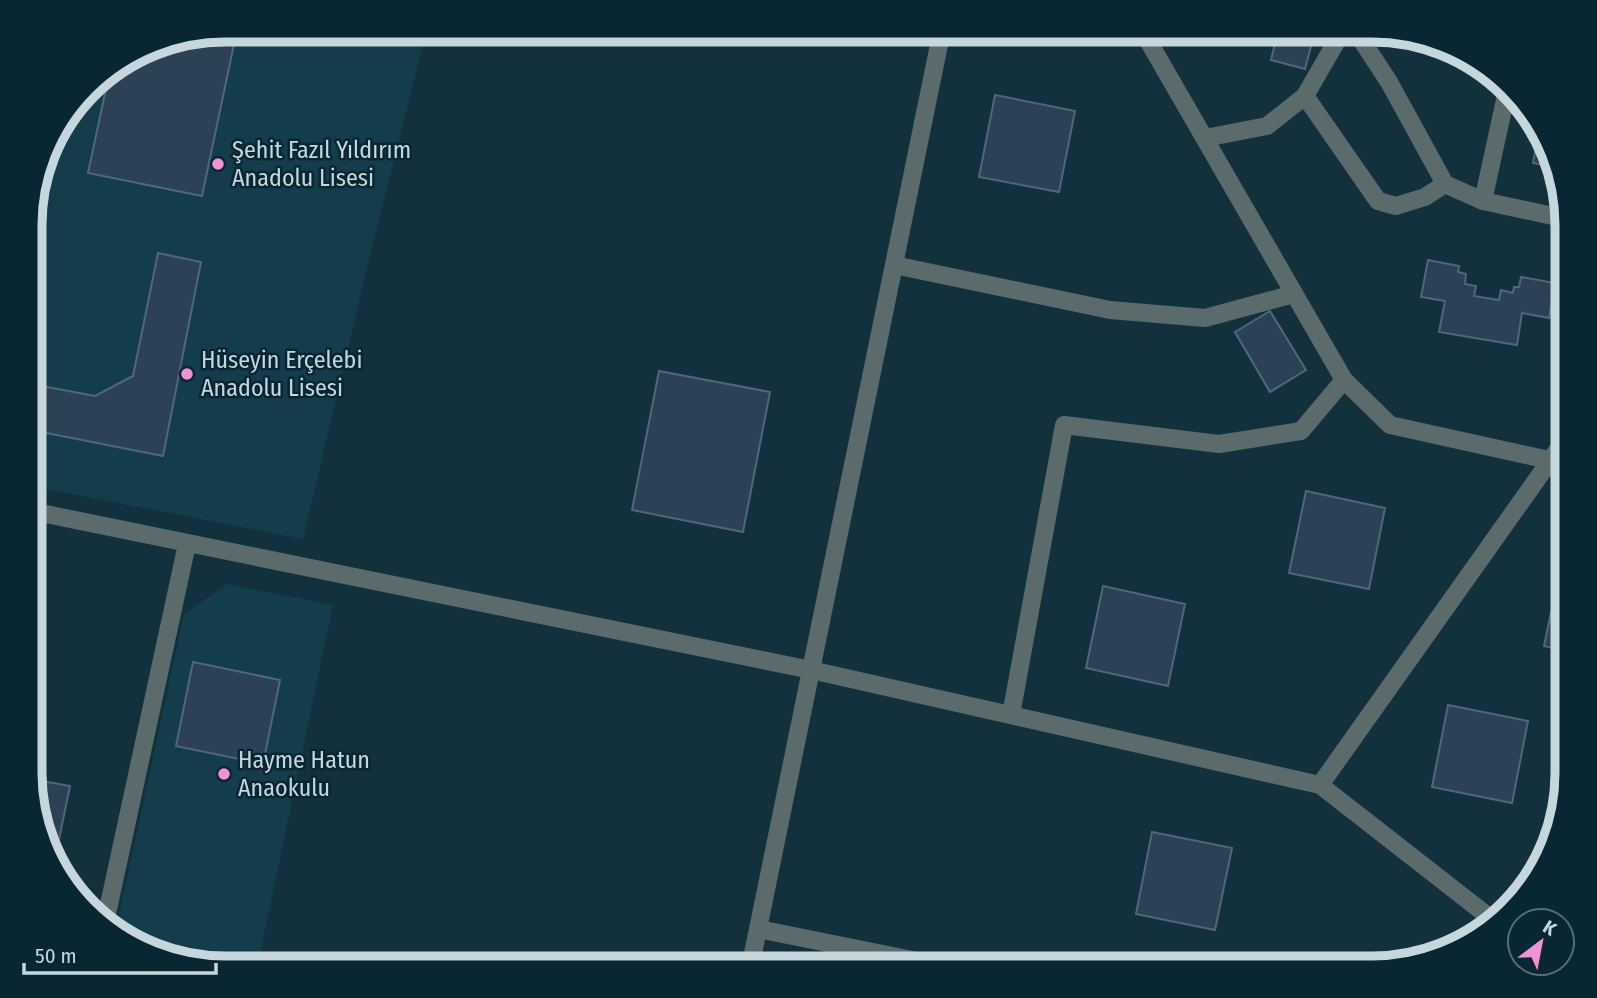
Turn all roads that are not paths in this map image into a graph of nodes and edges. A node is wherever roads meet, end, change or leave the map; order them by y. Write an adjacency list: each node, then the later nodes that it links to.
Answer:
1 (944, 42): 11 (street)
2 (1149, 42): 7 (street)
3 (1336, 42): 5 (street)
4 (1363, 42): 8 (street)
5 (1305, 96): 7 (street); 8 (street)
6 (1505, 99): 9 (street)
7 (1205, 138): 12 (street)
8 (1446, 184): 9 (street)
9 (1483, 201): 10 (street)
10 (1555, 216)
11 (894, 265): 12 (street); 18 (street)
12 (1294, 294): 13 (street)
13 (1344, 380): 14 (street); 19 (street)
14 (1555, 462)
15 (1555, 467): 20 (street)
16 (42, 513): 17 (street)
17 (187, 544): 18 (street); 21 (street)
18 (811, 670): 19 (street); 23 (street)
19 (1011, 715): 20 (street)
20 (1320, 785): 22 (street)
21 (107, 912)
22 (1487, 915)
23 (758, 929): 24 (street); 25 (street)
24 (752, 956)
25 (892, 956)

